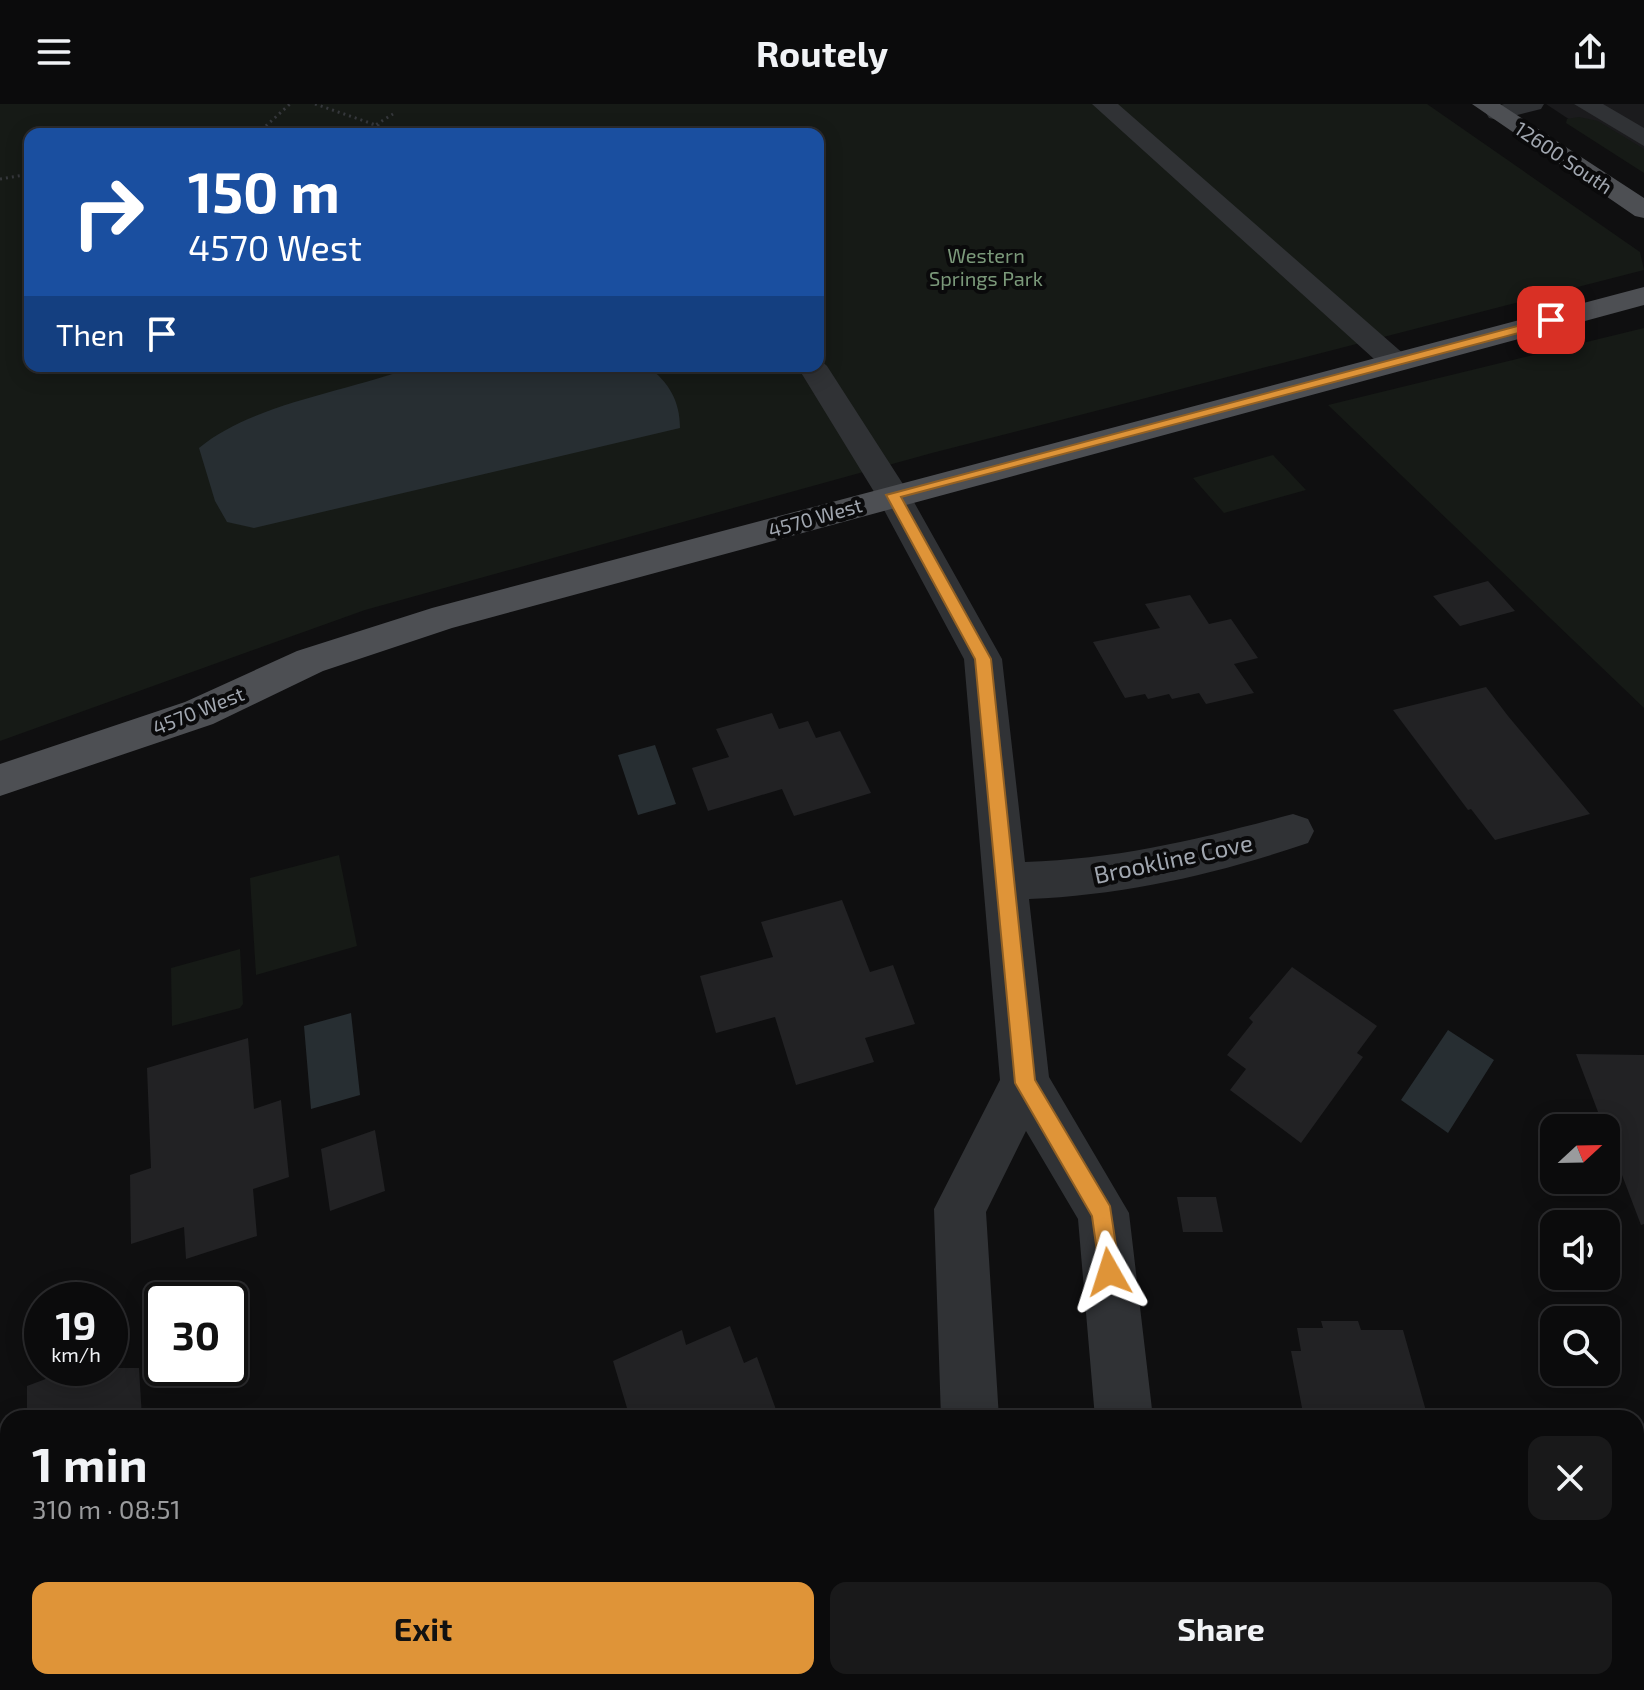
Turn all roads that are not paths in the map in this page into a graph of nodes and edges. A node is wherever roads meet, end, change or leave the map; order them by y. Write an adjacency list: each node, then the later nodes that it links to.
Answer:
1 (1104, 104): 8 (street)
2 (1532, 104): 4 (street)
3 (1586, 104): 5 (street)
4 (1491, 108): 6 (main road, 12600 South)
5 (1644, 139)
6 (1644, 210)
7 (1644, 296): 8 (main road, 4570 West)
8 (1395, 362): 10 (main road, 4570 West)
9 (816, 372): 10 (street)
10 (893, 495): 11 (main road, 4570 West); 13 (street)
11 (0, 780)
12 (1293, 831): 13 (street, Brookline Cove)
13 (1005, 881): 14 (street)
14 (1025, 1083): 15 (street); 16 (street)
15 (970, 1410)
16 (1123, 1410)

